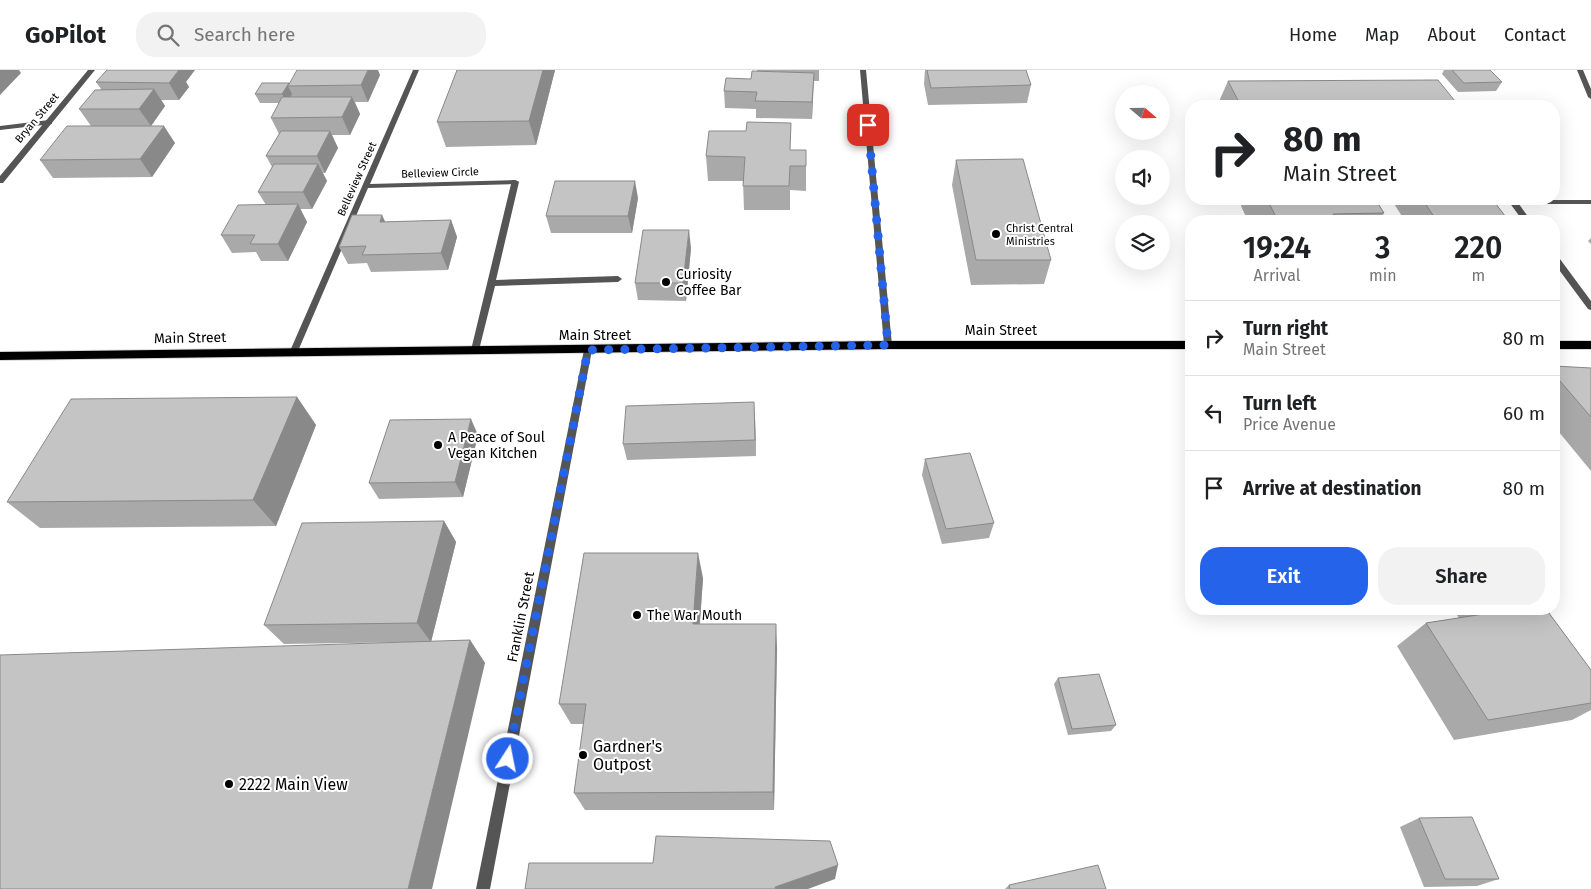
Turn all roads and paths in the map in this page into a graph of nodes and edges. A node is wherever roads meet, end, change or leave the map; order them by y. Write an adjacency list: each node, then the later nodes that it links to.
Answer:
1 (92, 70): 6 (street, Bryan Street)
2 (416, 70): 10 (street, Belleview Street)
3 (863, 70): 17 (street)
4 (1580, 70): 5 (street)
5 (1591, 97)
6 (49, 122): 7 (street); 8 (street, Bryan Street)
7 (0, 128)
8 (3, 173): 9 (street, Bryan Street)
9 (0, 181)
10 (366, 186): 15 (street, Belleview Circle); 23 (street, Belleview Street)
11 (1560, 202): 12 (street)
12 (1591, 202)
13 (1560, 265): 16 (street)
14 (618, 279): 15 (street)
15 (491, 283): 21 (street)
16 (1591, 307)
17 (888, 345): 18 (main road, Main Street); 22 (main road, Main Street)
18 (1185, 345)
19 (1560, 345): 20 (main road)
20 (1591, 345)
21 (475, 350): 22 (main road, Main Street); 23 (main road, Main Street)
22 (588, 350): 25 (street, Franklin Street)
23 (294, 351): 24 (main road, Main Street)
24 (0, 356)
25 (483, 889)

